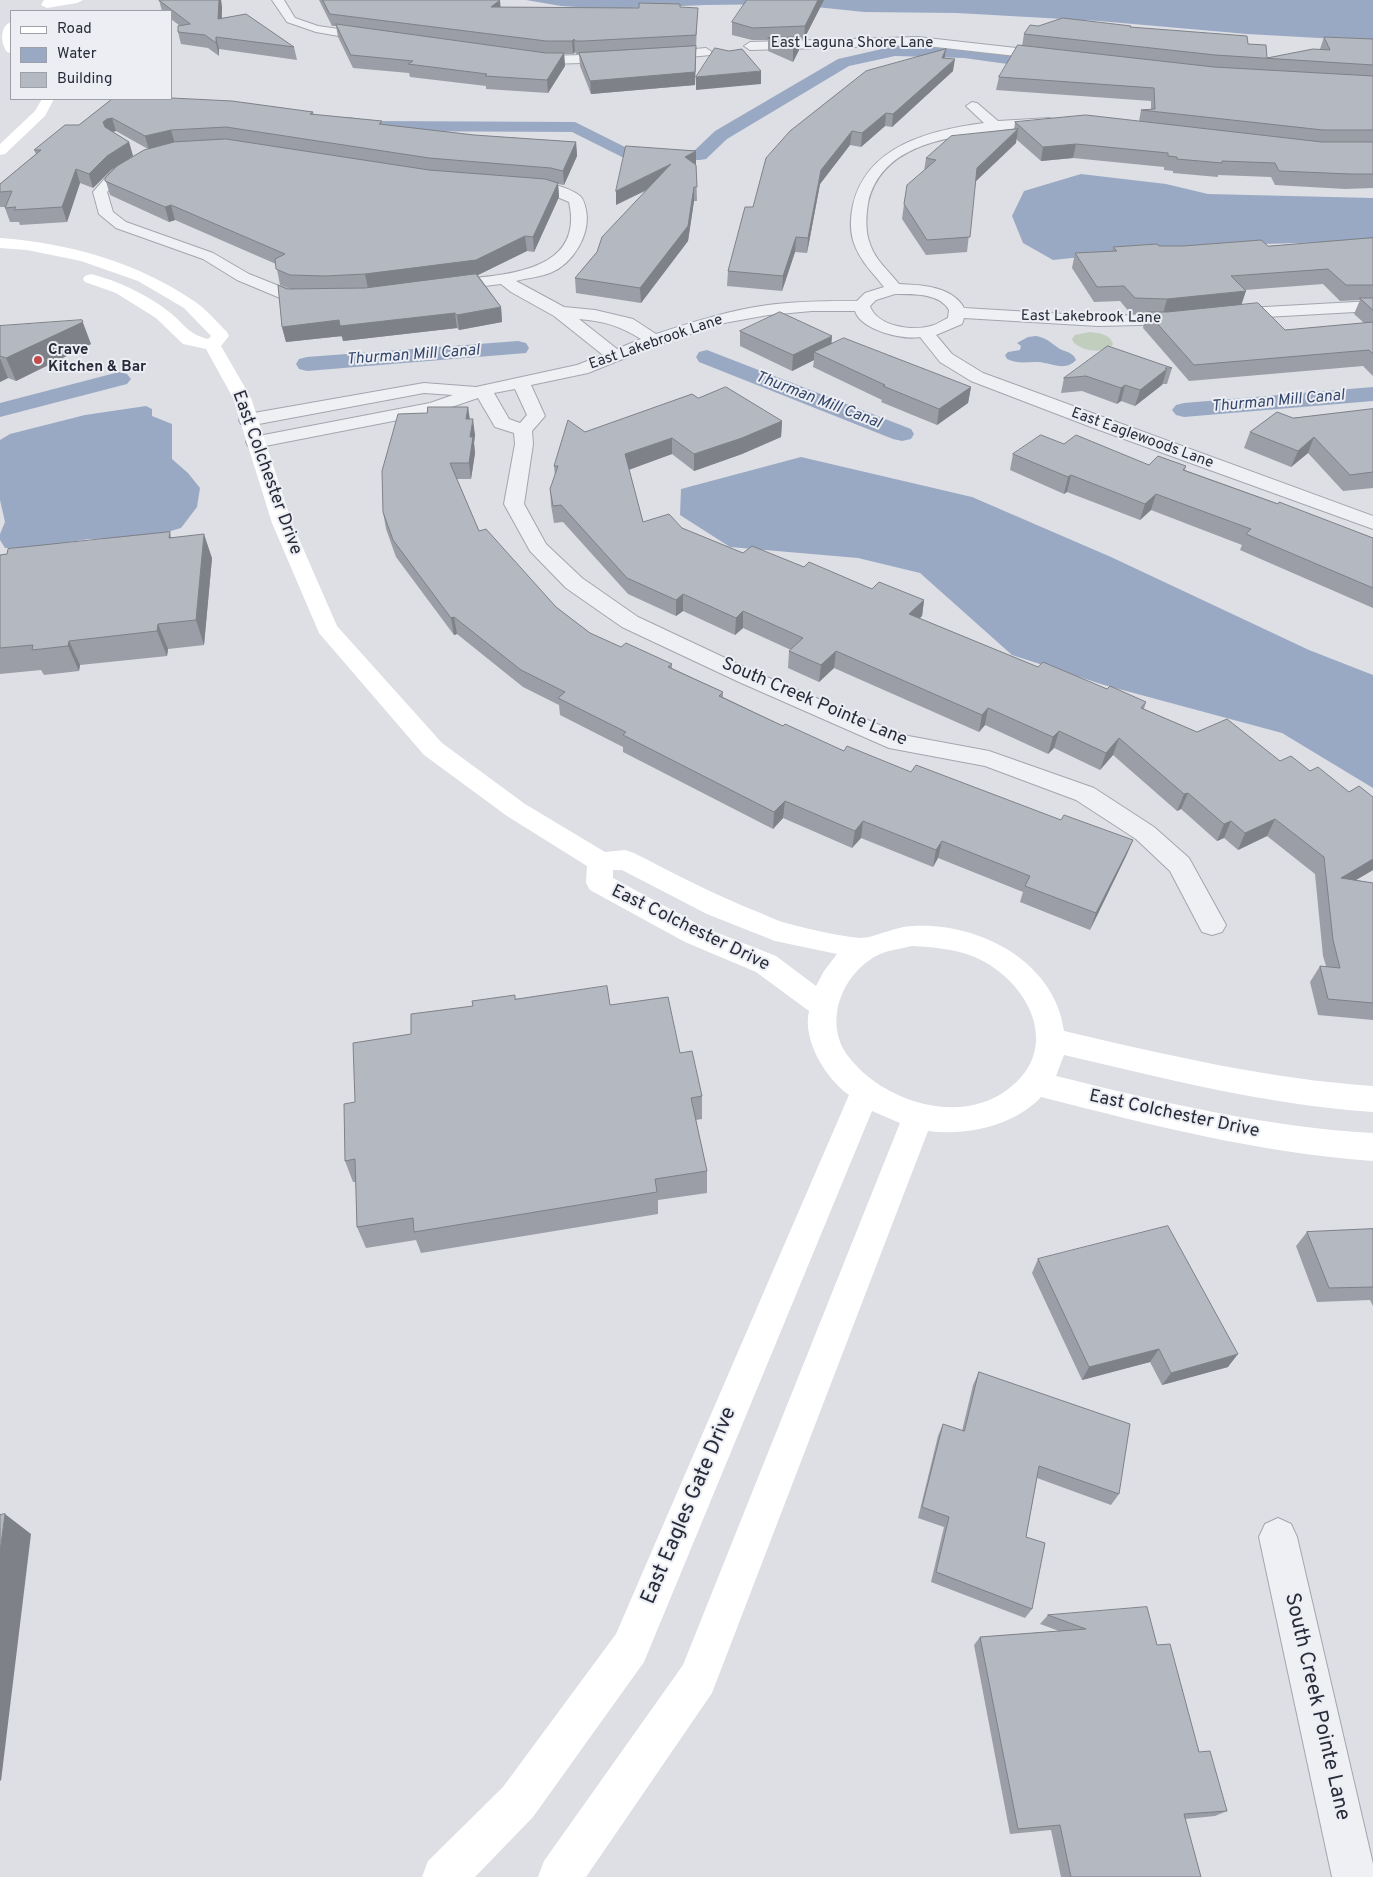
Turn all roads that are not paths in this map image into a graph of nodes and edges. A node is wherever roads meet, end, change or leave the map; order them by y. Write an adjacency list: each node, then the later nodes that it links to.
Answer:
1 (77, 0): 3 (street)
2 (278, 0): 6 (street)
3 (50, 3): 4 (street)
4 (33, 10)
5 (10, 27): 8 (street)
6 (386, 40)
7 (715, 43): 11 (street)
8 (10, 47)
9 (744, 48): 12 (street, East Laguna Shore Lane)
10 (519, 56): 13 (street)
11 (647, 56)
12 (1061, 57)
13 (629, 58)
14 (47, 100): 19 (street)
15 (972, 106): 17 (street)
16 (1066, 122): 17 (street)
17 (996, 127): 27 (street)
18 (132, 146): 28 (street)
19 (0, 151)
20 (508, 184): 25 (street)
21 (0, 243): 37 (street)
22 (0, 258): 23 (street)
23 (18, 260)
24 (79, 274): 37 (street)
25 (504, 279): 26 (street); 31 (street)
26 (426, 289)
27 (894, 289): 29 (street); 32 (street)
28 (329, 298)
29 (861, 306): 35 (street); 36 (street, East Lakebrook Lane)
30 (1373, 306): 33 (street)
31 (560, 312): 36 (street); 38 (street)
32 (958, 313): 34 (street, East Lakebrook Lane); 35 (street)
33 (1212, 316)
34 (1192, 318)
35 (924, 332): 44 (street, East Eaglewoods Lane)
36 (654, 340): 38 (street, East Lakebrook Lane)
37 (212, 345): 41 (street, East Colchester Drive)
38 (615, 356): 39 (street, East Lakebrook Lane)
39 (521, 382): 40 (street, East Lakebrook Lane); 42 (street, South Creek Pointe Lane)
40 (482, 390): 41 (street, East Lakebrook Lane); 42 (street); 43 (street, East Lakebrook Lane)
41 (248, 420): 43 (street, East Colchester Drive)
42 (523, 430): 46 (street, South Creek Pointe Lane)
43 (255, 442): 45 (street, East Colchester Drive)
44 (1373, 523)
45 (601, 862): 47 (street, East Colchester Drive); 48 (street, East Colchester Drive)
46 (1212, 926)
47 (865, 949): 48 (street); 49 (street)
48 (822, 1005): 51 (street)
49 (1052, 1040): 50 (street); 52 (street)
50 (1036, 1083): 53 (street); 54 (street, East Colchester Drive)
51 (865, 1092): 53 (street); 56 (street, East Eagles Gate Drive)
52 (1373, 1099)
53 (918, 1116): 57 (street)
54 (1373, 1147)
55 (1278, 1538): 58 (street, South Creek Pointe Lane)
56 (444, 1877)
57 (560, 1877)
58 (1354, 1877)

